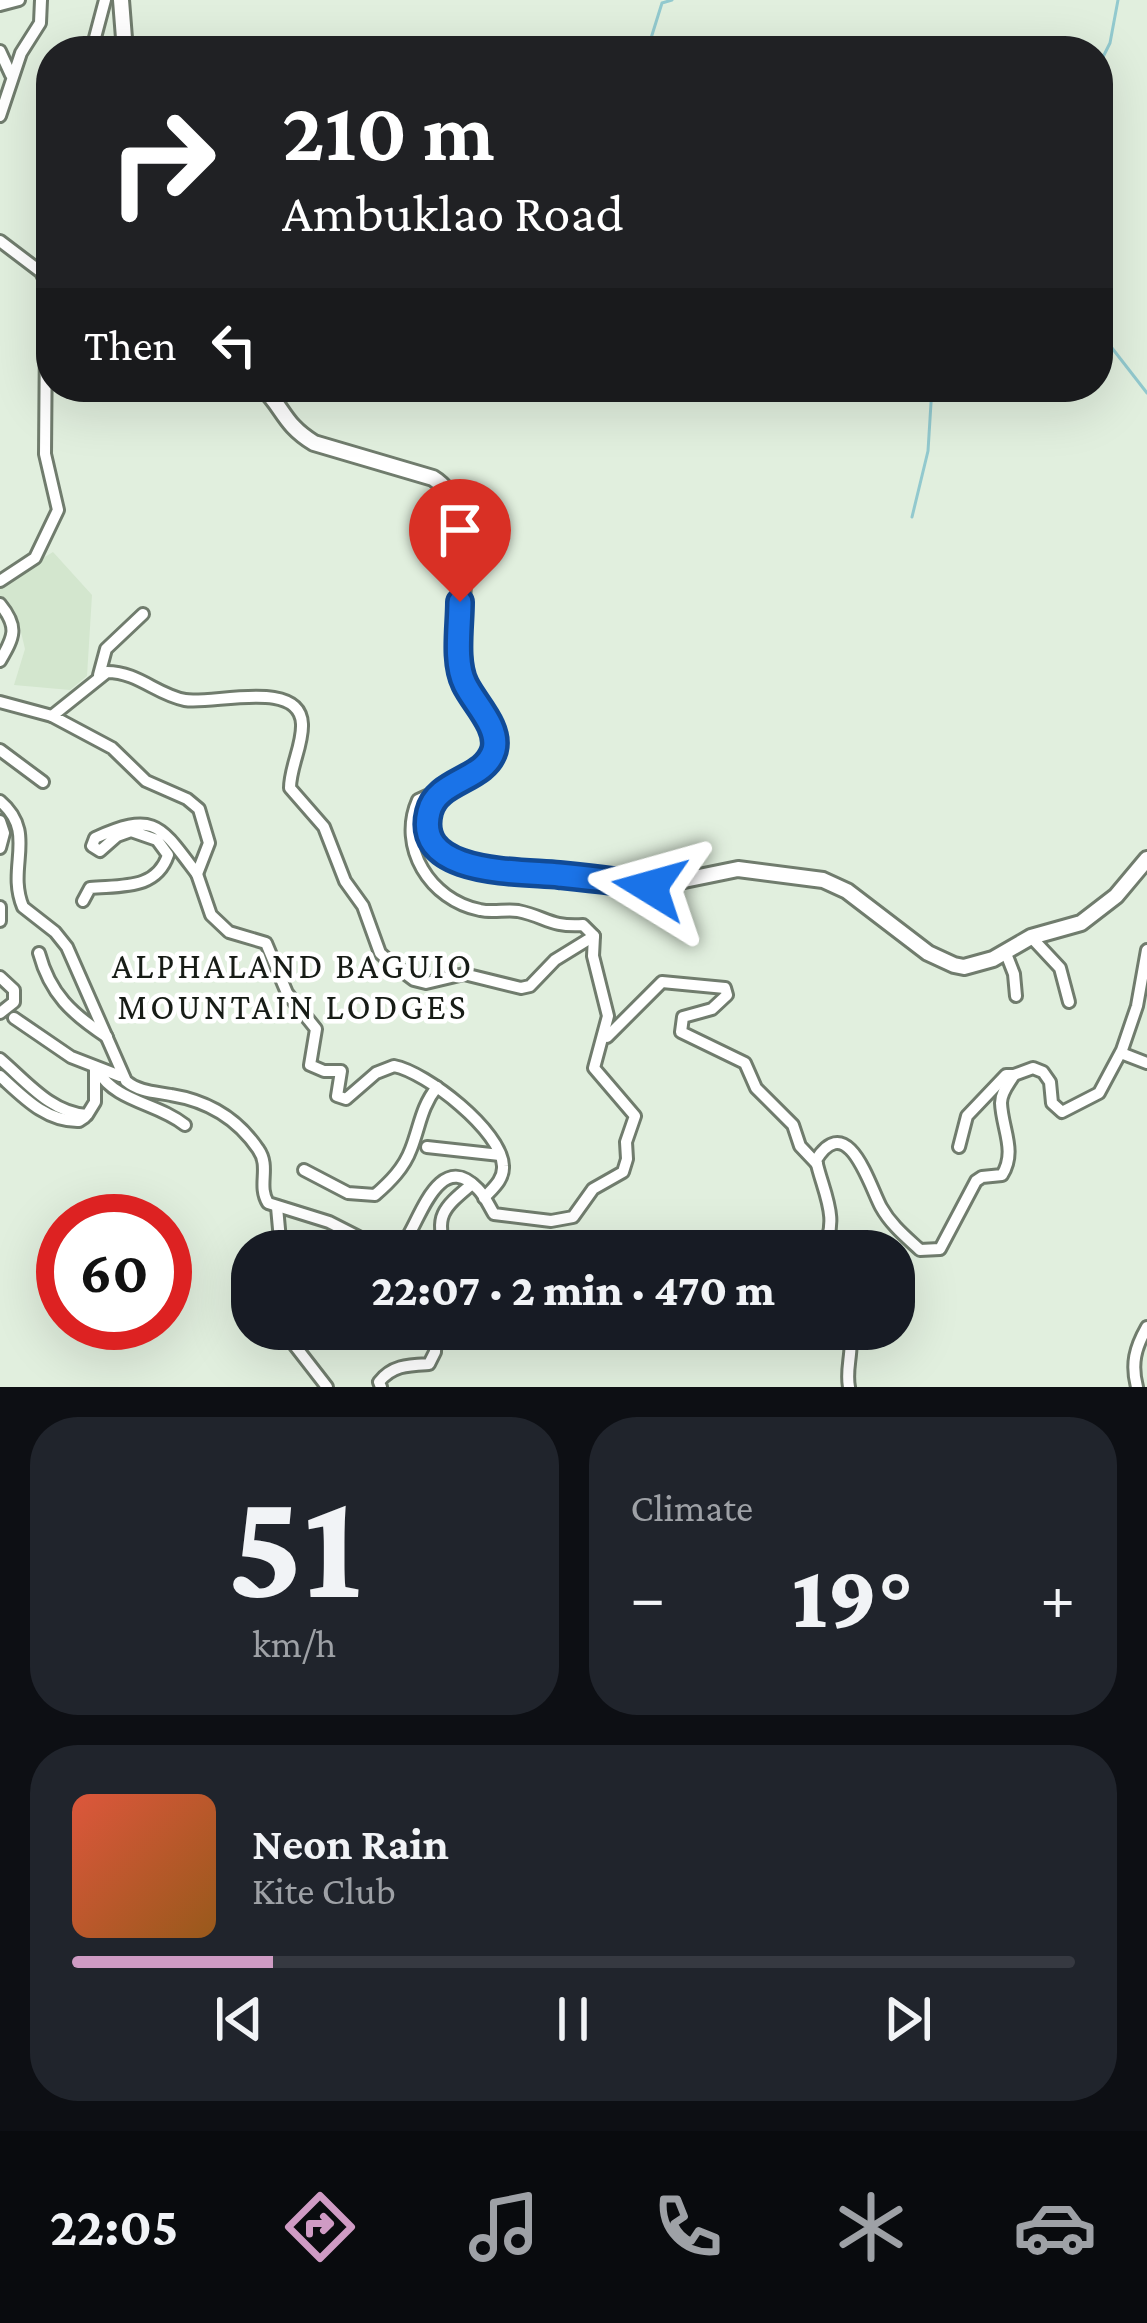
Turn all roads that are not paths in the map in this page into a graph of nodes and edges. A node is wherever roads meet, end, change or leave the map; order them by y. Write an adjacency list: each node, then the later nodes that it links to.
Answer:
1 (19, 0): 5 (street)
2 (41, 0): 9 (street)
3 (105, 0): 6 (street)
4 (122, 0): 7 (main road)
5 (0, 5)
6 (95, 36)
7 (123, 36)
8 (0, 51): 9 (street)
9 (13, 83): 10 (street)
10 (0, 116)
11 (0, 242): 12 (street)
12 (36, 268)
13 (45, 402): 15 (street)
14 (272, 402): 24 (main road)
15 (0, 581)
16 (0, 604): 18 (street)
17 (143, 614): 19 (street)
18 (0, 662)
19 (99, 675): 21 (street); 35 (street)
20 (0, 702): 21 (street)
21 (52, 716): 29 (street)
22 (0, 751): 23 (street)
23 (43, 782)
24 (446, 788): 33 (street); 37 (main road)
25 (0, 801): 45 (street)
26 (0, 820): 27 (street)
27 (0, 848)
28 (1147, 859): 34 (main road)
29 (197, 874): 30 (street); 54 (street)
30 (83, 901)
31 (0, 907): 32 (street)
32 (0, 921)
33 (594, 936): 35 (street); 39 (street)
34 (1030, 937): 37 (main road); 42 (street)
35 (581, 944): 39 (street)
36 (1147, 950): 47 (street)
37 (1005, 951): 41 (street)
38 (39, 953): 45 (street)
39 (593, 956): 46 (street)
40 (0, 977): 43 (street)
41 (1016, 996)
42 (1069, 1003)
43 (0, 1013)
44 (14, 1018): 50 (street)
45 (107, 1036): 53 (street)
46 (605, 1039): 60 (street); 63 (street)
47 (1121, 1053): 49 (street); 51 (street)
48 (0, 1059): 55 (street)
49 (1147, 1063)
50 (95, 1067): 53 (street); 55 (street); 56 (street)
51 (1014, 1075): 57 (street); 60 (street)
52 (0, 1076): 55 (street)
53 (123, 1077): 64 (street)
54 (437, 1087): 59 (street); 61 (street)
55 (87, 1114)
56 (184, 1125)
57 (959, 1147)
58 (427, 1148): 59 (street)
59 (500, 1155): 63 (street)
60 (817, 1165): 69 (street)
61 (304, 1170)
62 (472, 1184): 63 (street); 67 (street); 68 (street)
63 (484, 1198)
64 (277, 1208): 65 (street); 66 (street)
65 (279, 1230)
66 (346, 1230)
67 (410, 1230)
68 (440, 1230)
69 (828, 1230)
70 (1147, 1327): 77 (street)
71 (298, 1350): 74 (street)
72 (435, 1350): 75 (street)
73 (853, 1350): 76 (street)
74 (327, 1387)
75 (381, 1387)
76 (849, 1387)
77 (1138, 1387)

